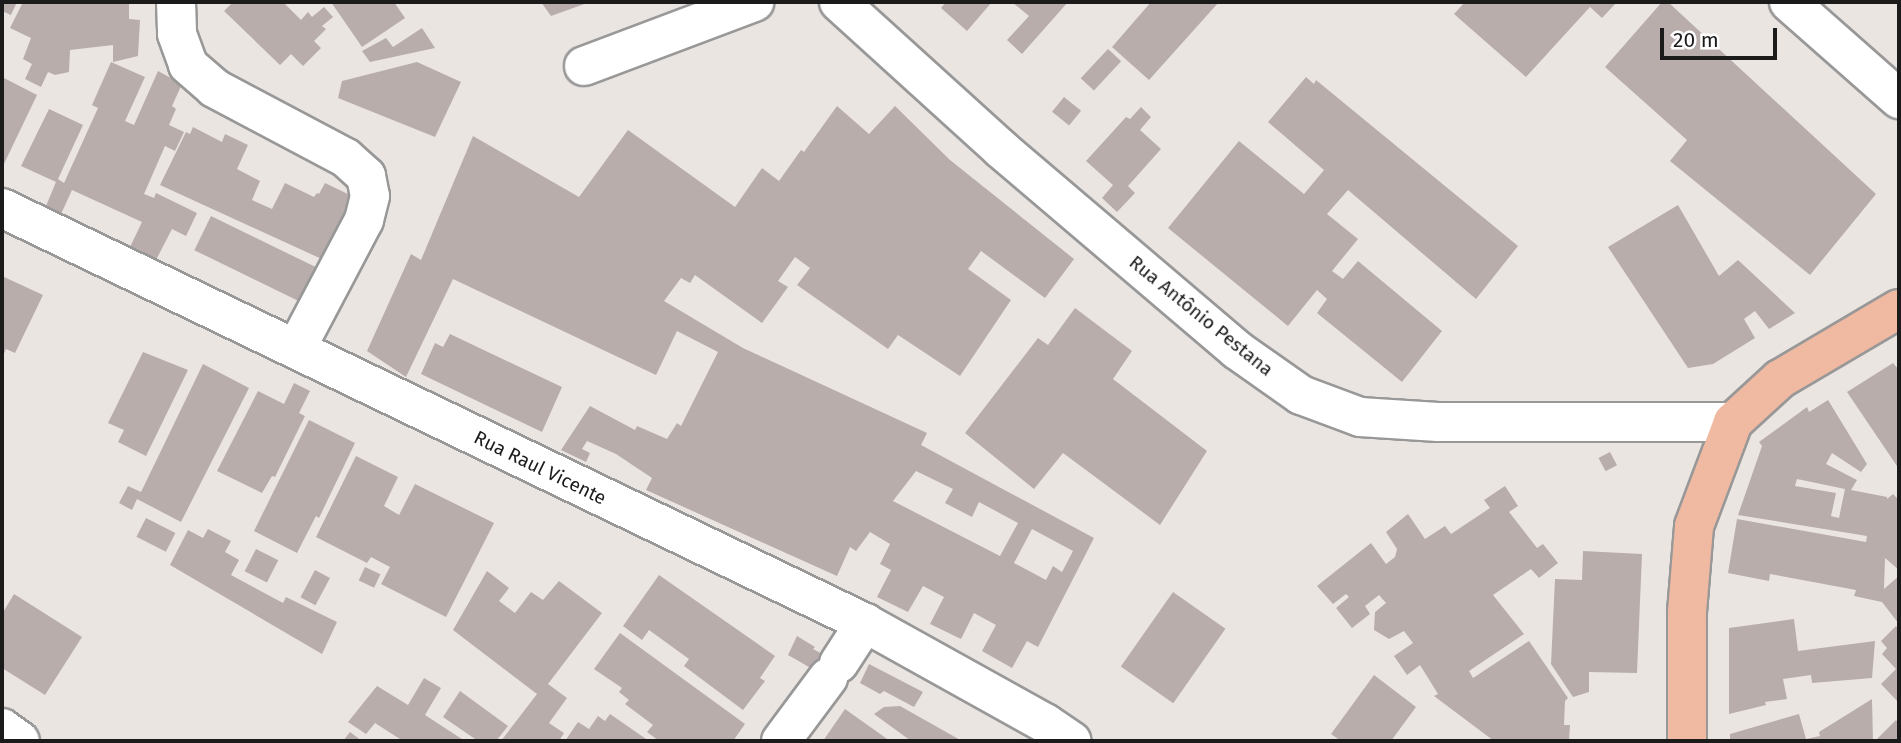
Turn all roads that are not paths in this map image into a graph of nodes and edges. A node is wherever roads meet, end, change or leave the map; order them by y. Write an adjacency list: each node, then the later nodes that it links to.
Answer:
1 (176, 2): 9 (street)
2 (754, 2): 5 (street)
3 (839, 2): 10 (street, Rua Antônio Pestana)
4 (1789, 2): 6 (street)
5 (584, 66)
6 (1899, 99)
7 (2, 208): 9 (street, Rua Raul Vicente)
8 (1899, 309): 10 (main road)
9 (296, 349): 11 (street, Rua Raul Vicente)
10 (1733, 422): 16 (main road)
11 (865, 623): 14 (street); 15 (street, Rua Raul Vicente)
12 (2, 728): 13 (street)
13 (20, 741)
14 (781, 741)
15 (1072, 741)
16 (1687, 741)

